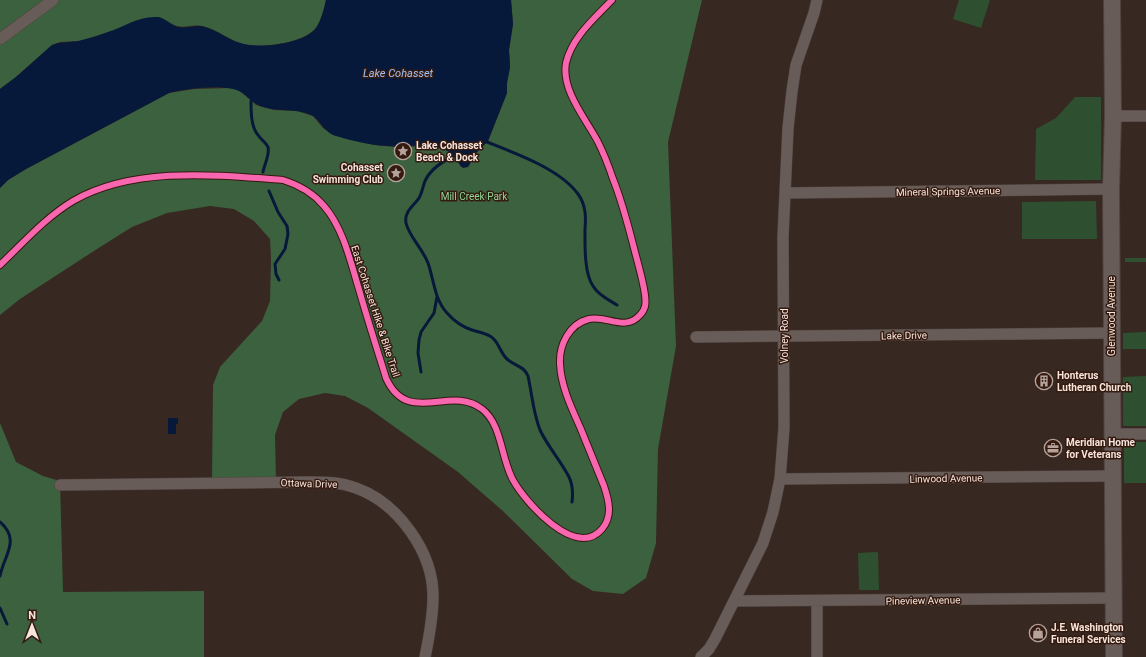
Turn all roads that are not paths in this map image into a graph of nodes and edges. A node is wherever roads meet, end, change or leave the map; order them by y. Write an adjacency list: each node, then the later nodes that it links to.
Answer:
1 (53, 0): 4 (street)
2 (817, 0): 8 (street, Volney Road)
3 (1112, 0): 5 (main road, Glenwood Avenue)
4 (0, 39)
5 (1112, 116): 6 (street); 7 (main road, Glenwood Avenue)
6 (1146, 116)
7 (1111, 189): 8 (street, Mineral Springs Avenue); 9 (main road, Glenwood Avenue)
8 (785, 193): 10 (street, Volney Road)
9 (1111, 333): 10 (street, Lake Drive); 12 (main road, Glenwood Avenue)
10 (784, 336): 11 (street, Lake Drive); 15 (street, Volney Road)
11 (696, 337)
12 (1112, 434): 13 (street); 14 (main road, Glenwood Avenue)
13 (1146, 434)
14 (1112, 476): 15 (street, Linwood Avenue); 17 (main road, Glenwood Avenue)
15 (780, 479): 18 (street, Volney Road)
16 (60, 485): 20 (street, Ottawa Drive)
17 (1113, 598): 19 (street, Pineview Avenue); 23 (main road, Glenwood Avenue)
18 (734, 601): 19 (street, Pineview Avenue); 21 (street, Volney Road)
19 (817, 601): 22 (street)
20 (425, 657)
21 (701, 657)
22 (817, 657)
23 (1114, 657)

